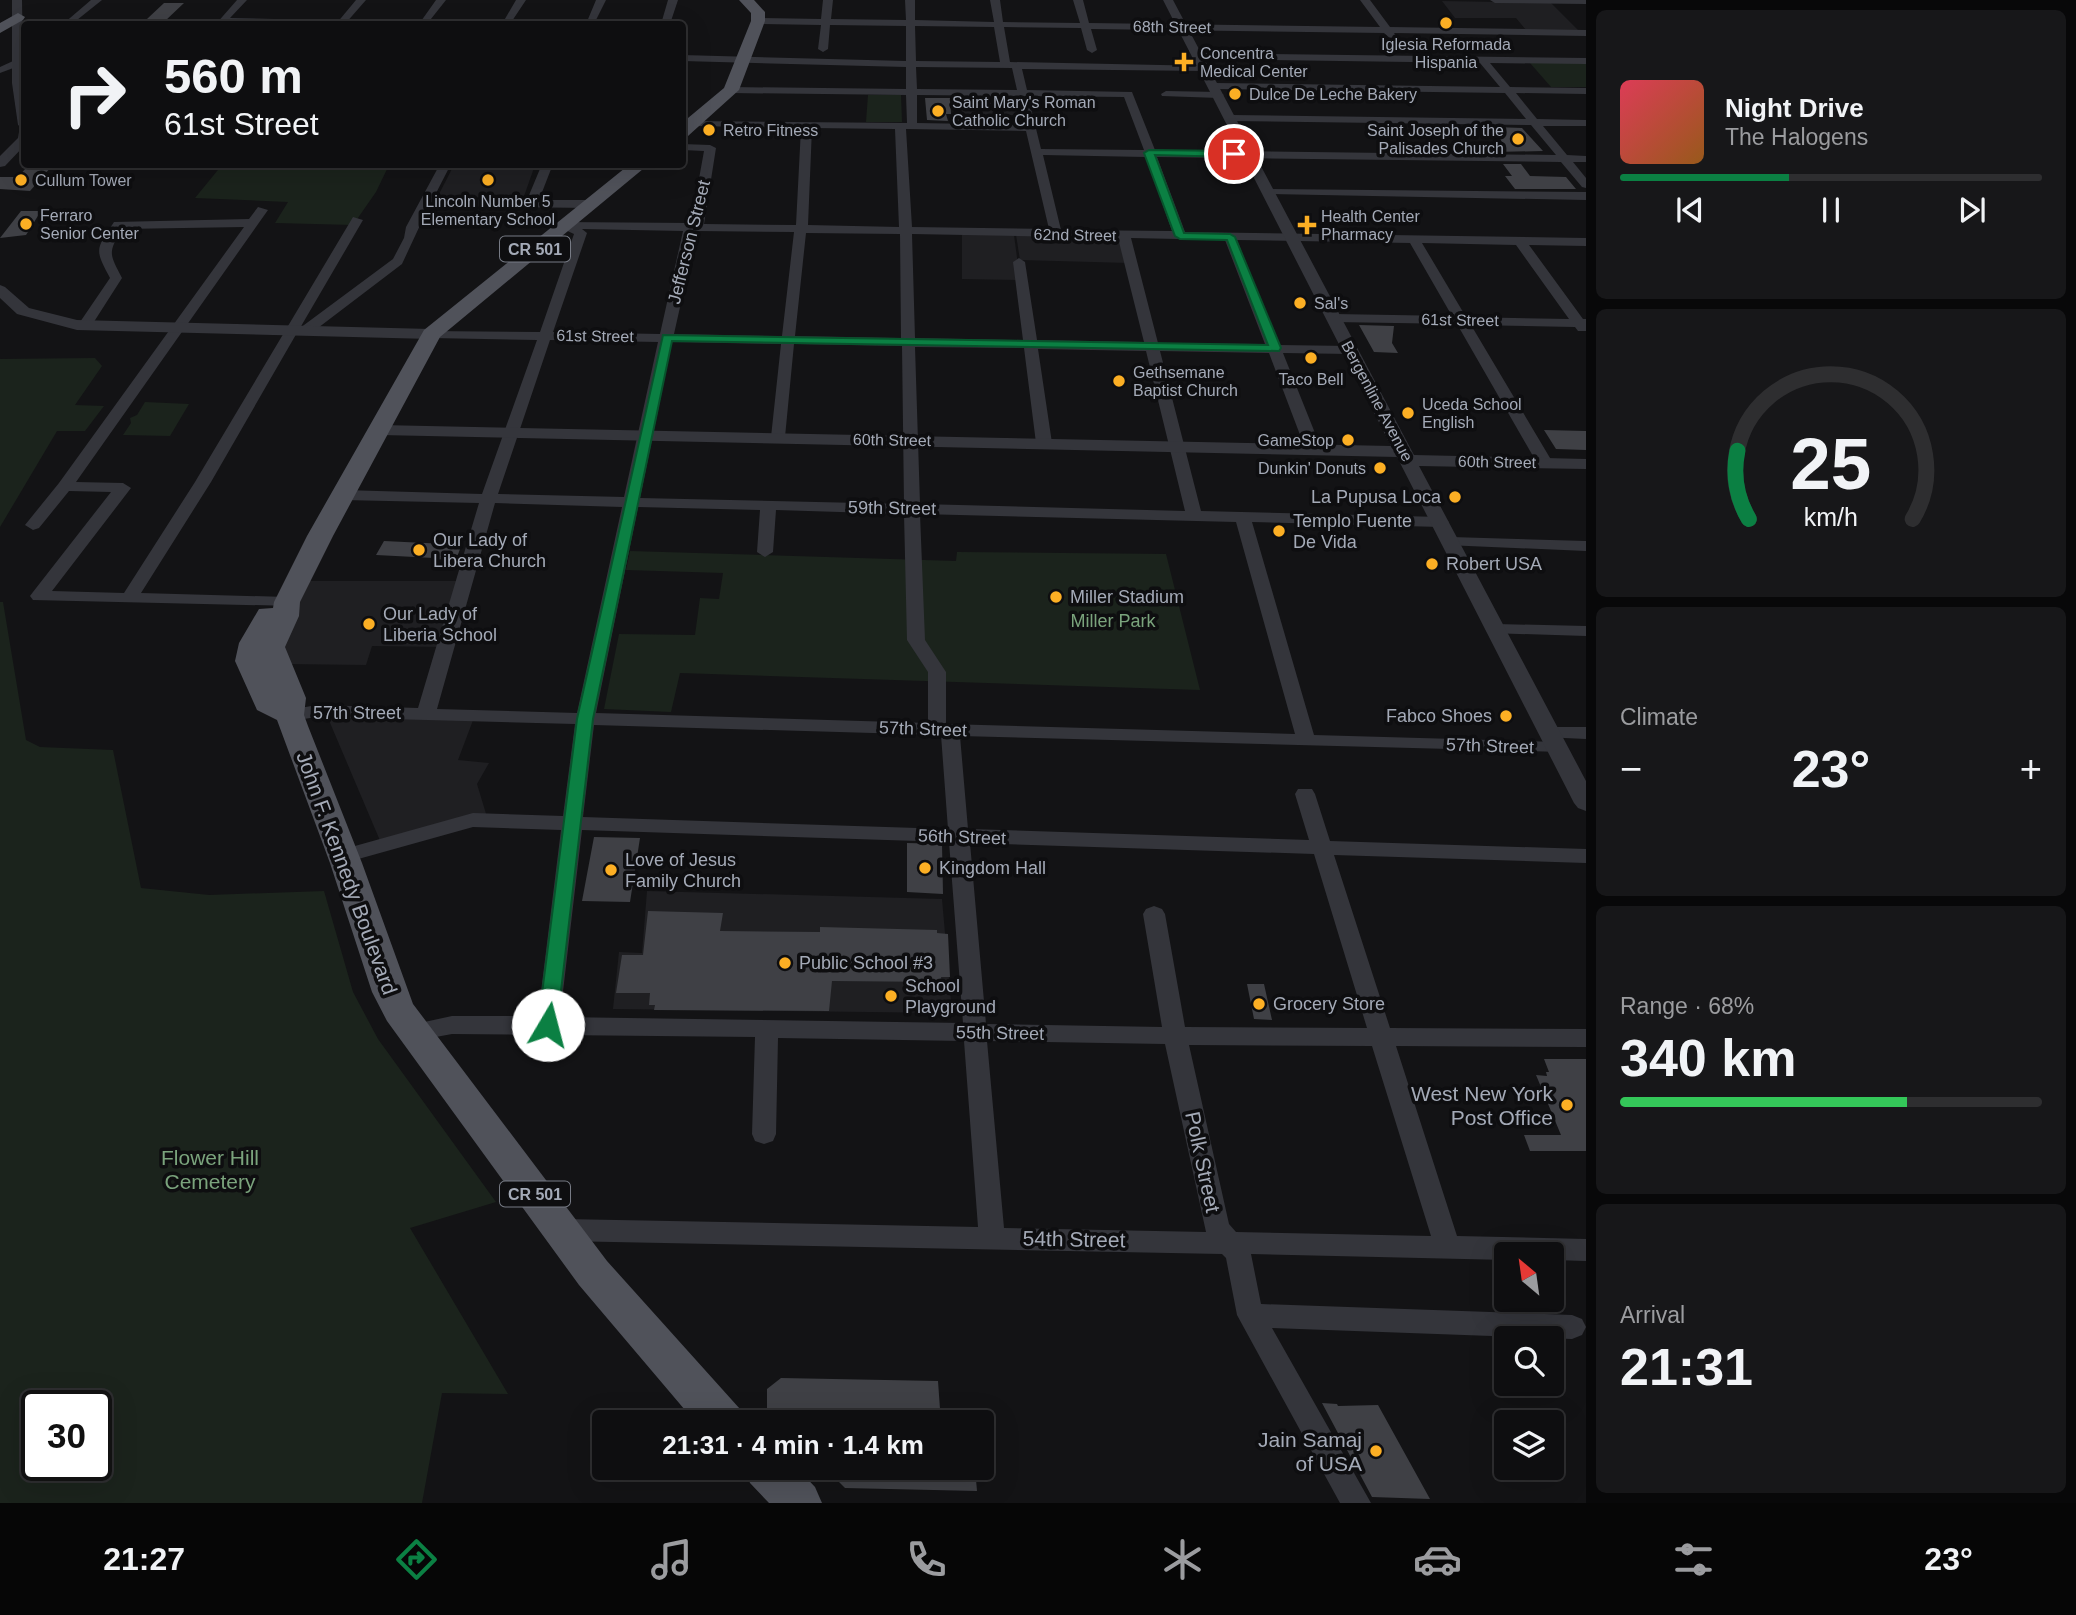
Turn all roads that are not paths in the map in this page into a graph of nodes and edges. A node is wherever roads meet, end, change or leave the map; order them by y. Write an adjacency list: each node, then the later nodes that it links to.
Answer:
1 (15, 0): 19 (main road); 21 (street)
2 (97, 0): 22 (street)
3 (242, 0): 23 (street)
4 (361, 0): 24 (street)
5 (441, 0): 25 (street)
6 (521, 0): 26 (street)
7 (601, 0): 27 (street)
8 (673, 0): 28 (street)
9 (746, 0): 29 (main road)
10 (828, 0): 31 (street)
11 (910, 0): 32 (street)
12 (995, 0): 33 (street)
13 (1078, 0): 34 (street)
14 (1168, 0): 35 (street, Bergenline Avenue)
15 (1365, 0): 37 (street)
16 (1496, 0): 17 (street)
17 (1558, 0): 18 (street); 20 (street)
18 (1586, 1)
19 (0, 9)
20 (1569, 12)
21 (18, 17): 36 (main road); 39 (street)
22 (71, 21)
23 (224, 21)
24 (343, 21)
25 (425, 21)
26 (508, 21)
27 (591, 21)
28 (666, 21)
29 (758, 21): 31 (street, 68th Street); 45 (main road)
30 (1578, 21): 38 (street)
31 (826, 23): 32 (street, 68th Street); 40 (street)
32 (911, 24): 33 (street, 68th Street); 49 (street)
33 (1000, 25): 34 (street, 68th Street); 50 (street)
34 (1085, 26): 35 (street, 68th Street); 41 (street)
35 (1184, 27): 37 (street, 68th Street); 48 (street, Bergenline Avenue)
36 (0, 29): 39 (main road)
37 (1387, 30): 38 (street, 68th Street); 43 (street)
38 (1586, 31)
39 (17, 33): 47 (street)
40 (823, 49)
41 (1092, 50)
42 (686, 58): 45 (street)
43 (1407, 58): 44 (street); 48 (street)
44 (1482, 59): 46 (street); 54 (street)
45 (741, 60): 49 (street); 52 (main road)
46 (1586, 61)
47 (21, 62): 51 (street); 59 (street)
48 (1202, 62): 50 (street); 53 (street, Bergenline Avenue)
49 (912, 64): 50 (street); 56 (street)
50 (1011, 65): 57 (street)
51 (0, 70)
52 (731, 90): 56 (street); 65 (main road)
53 (1217, 90): 54 (street); 58 (street); 60 (street, Bergenline Avenue)
54 (1507, 90): 55 (street); 61 (street)
55 (1586, 91)
56 (913, 92): 57 (street); 64 (street)
57 (1021, 93): 66 (street); 70 (street)
58 (1166, 94)
59 (21, 109)
60 (1232, 118): 61 (street); 71 (street, Bergenline Avenue)
61 (1534, 122): 62 (street); 72 (street)
62 (1586, 123)
63 (807, 125): 64 (street); 65 (street); 89 (street)
64 (906, 126): 66 (street); 90 (street)
65 (688, 128)
66 (1030, 128): 69 (street)
67 (21, 142): 74 (street)
68 (686, 147): 88 (street, Jefferson Street)
69 (1038, 152): 70 (street); 92 (street)
70 (1149, 153): 71 (street); 94 (street)
71 (1250, 154): 72 (street); 79 (street, Bergenline Avenue)
72 (1564, 158): 73 (street); 78 (street)
73 (1586, 159)
74 (0, 163)
75 (444, 168): 81 (street)
76 (546, 168): 82 (street)
77 (636, 168): 83 (main road, CR 501)
78 (1586, 185)
79 (1270, 192): 80 (street); 96 (street, Bergenline Avenue)
80 (1586, 196)
81 (426, 202): 82 (street); 106 (street)
82 (532, 203): 83 (street)
83 (590, 204): 87 (main road, CR 501)
84 (262, 210): 86 (street)
85 (357, 220): 106 (street)
86 (252, 223): 103 (street); 105 (street)
87 (565, 225): 88 (street, 62nd Street); 107 (main road, CR 501); 108 (street)
88 (694, 228): 89 (street, 62nd Street); 109 (street, Jefferson Street)
89 (799, 230): 90 (street, 62nd Street); 110 (street)
90 (906, 232): 91 (street, 62nd Street); 111 (street)
91 (1015, 234): 92 (street, 62nd Street); 112 (street)
92 (1056, 235): 93 (street, 62nd Street)
93 (1124, 236): 94 (street, 62nd Street); 113 (street)
94 (1180, 236): 95 (street, 62nd Street)
95 (1230, 237): 96 (street, 62nd Street); 114 (street)
96 (1292, 237): 97 (street, 62nd Street); 101 (street, Bergenline Avenue)
97 (1413, 238): 98 (street, 62nd Street); 102 (street)
98 (1519, 240): 99 (street, 62nd Street); 104 (street)
99 (1586, 242)
100 (0, 290): 103 (street, 61st Street)
101 (1334, 318): 102 (street, 61st Street); 115 (street, Bergenline Avenue)
102 (1461, 320): 104 (street, 61st Street); 125 (street)
103 (85, 325): 105 (street, 61st Street)
104 (1584, 326)
105 (176, 327): 106 (street, 61st Street); 127 (street)
106 (298, 330): 107 (street, 61st Street); 140 (street)
107 (431, 334): 108 (street, 61st Street); 116 (main road, CR 501)
108 (547, 336): 109 (street, 61st Street); 117 (street)
109 (667, 337): 110 (street, 61st Street); 118 (street, Jefferson Street)
110 (786, 340): 111 (street, 61st Street); 119 (street)
111 (909, 342): 112 (street, 61st Street); 120 (street)
112 (1030, 345): 113 (street, 61st Street); 121 (street)
113 (1152, 347): 114 (street, 61st Street); 122 (street)
114 (1275, 348): 115 (street, 61st Street); 123 (street)
115 (1350, 350): 124 (street, Bergenline Avenue)
116 (380, 430): 117 (street, 60th Street); 128 (main road, CR 501)
117 (514, 432): 118 (street, 60th Street); 129 (street)
118 (645, 434): 119 (street, 60th Street); 130 (street, Jefferson Street)
119 (778, 437): 120 (street, 60th Street)
120 (910, 440): 121 (street, 60th Street); 132 (street)
121 (1044, 443): 122 (street, 60th Street)
122 (1177, 446): 123 (street, 60th Street); 133 (street)
123 (1313, 448): 124 (street, 60th Street)
124 (1407, 456): 125 (street, 60th Street); 135 (street, Bergenline Avenue)
125 (1545, 463): 126 (street, 60th Street)
126 (1586, 464)
127 (65, 486): 136 (street); 140 (street)
128 (343, 495): 129 (street, 59th Street); 141 (main road, CR 501)
129 (488, 499): 130 (street, 59th Street); 144 (street)
130 (630, 502): 131 (street, 59th Street); 146 (street, Jefferson Street)
131 (768, 505): 132 (street, 59th Street); 139 (street)
132 (911, 509): 133 (street, 59th Street); 147 (street)
133 (1194, 515): 134 (street, 59th Street)
134 (1242, 516): 135 (street, 59th Street); 149 (street)
135 (1441, 522): 137 (street, Bergenline Avenue)
136 (33, 525)
137 (1451, 542): 138 (street); 142 (street, Bergenline Avenue)
138 (1586, 546)
139 (765, 552)
140 (129, 598): 141 (street)
141 (287, 602): 145 (main road, CR 501)
142 (1496, 629): 143 (street); 150 (street, Bergenline Avenue)
143 (1586, 631)
144 (426, 714): 145 (street, 57th Street); 146 (street, 57th Street)
145 (290, 715): 156 (main road, John F. Kennedy Boulevard / CR 501)
146 (585, 719): 147 (street, 57th Street); 153 (street, Jefferson Street)
147 (943, 729): 149 (street, 57th Street); 154 (street)
148 (1586, 733): 150 (street, 57th Street)
149 (1306, 739): 150 (street, 57th Street)
150 (1554, 741): 152 (street, Bergenline Avenue)
151 (1305, 794): 155 (street)
152 (1586, 803)
153 (572, 823): 154 (street, 56th Street); 156 (street, 56th Street); 159 (street, Jefferson Street)
154 (958, 837): 155 (street, 56th Street); 162 (street)
155 (1322, 848): 157 (street, 56th Street); 164 (street)
156 (344, 856): 161 (main road, John F. Kennedy Boulevard / CR 501)
157 (1586, 856)
158 (1154, 914): 163 (street, Polk Street)
159 (548, 1025): 160 (street, 55th Street); 161 (street, 55th Street)
160 (767, 1029): 162 (street, 55th Street); 166 (street)
161 (414, 1032): 167 (main road, John F. Kennedy Boulevard / CR 501)
162 (974, 1032): 163 (street, 55th Street); 168 (street)
163 (1175, 1035): 164 (street, 55th Street); 169 (street, Polk Street)
164 (1382, 1038): 165 (street, 55th Street); 170 (street)
165 (1586, 1038)
166 (764, 1134)
167 (563, 1230): 168 (street, 54th Street); 174 (main road, John F. Kennedy Boulevard / CR 501)
168 (992, 1237): 169 (street, 54th Street)
169 (1228, 1242): 170 (street, 54th Street); 172 (street, Polk Street)
170 (1447, 1247): 171 (street, 54th Street)
171 (1586, 1250)
172 (1250, 1315): 173 (street); 177 (street, Polk Street)
173 (1572, 1327)
174 (713, 1410)
175 (777, 1480): 176 (main road)
176 (799, 1503)
177 (1356, 1503)

